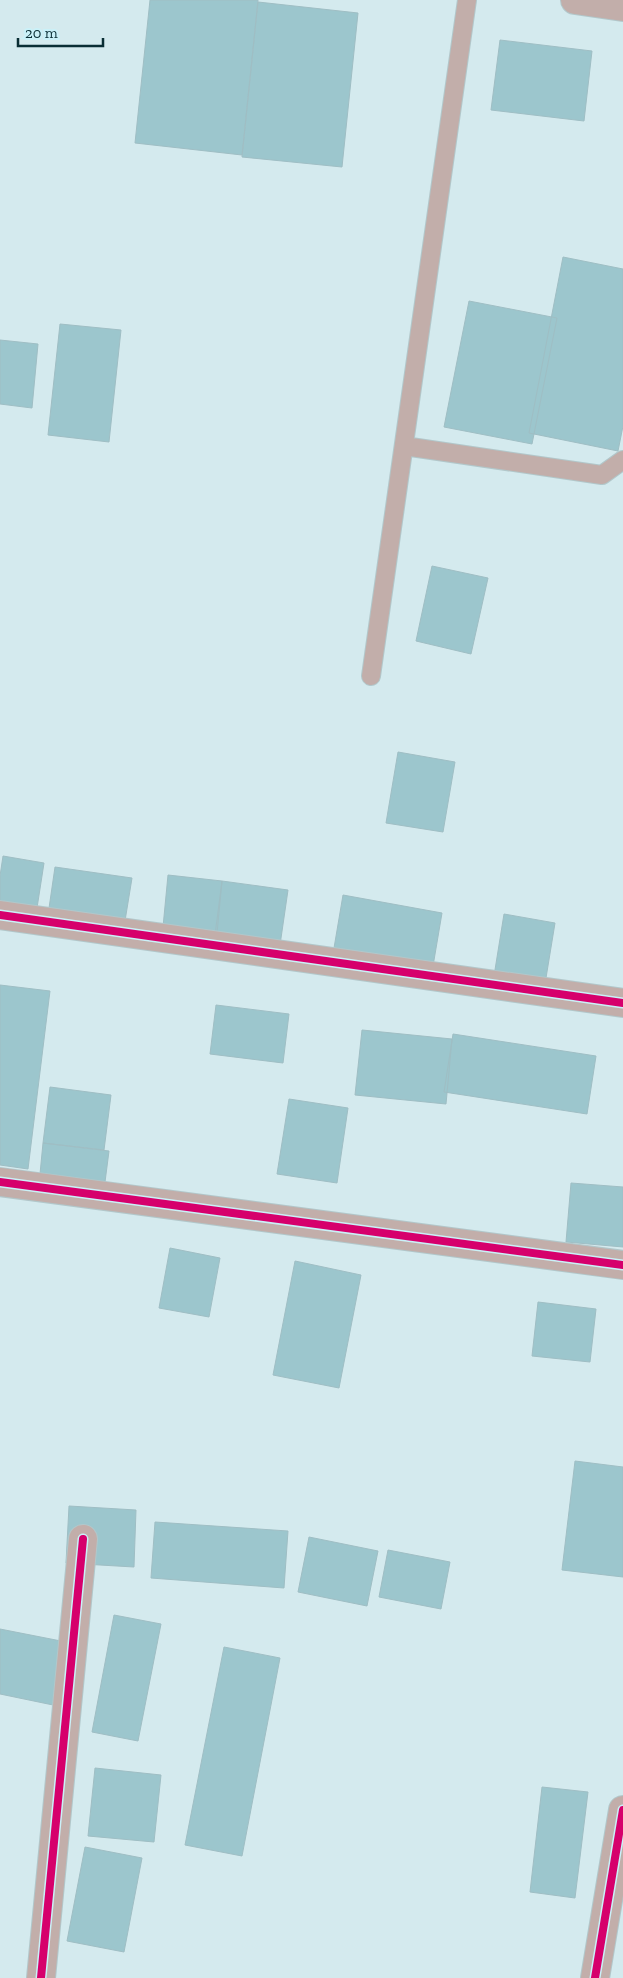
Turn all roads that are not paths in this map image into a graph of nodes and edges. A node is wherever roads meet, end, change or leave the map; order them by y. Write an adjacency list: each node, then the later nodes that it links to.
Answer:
1 (467, 0): 4 (lane)
2 (575, 0): 3 (street)
3 (623, 7)
4 (404, 446): 5 (lane); 6 (lane)
5 (623, 460)
6 (371, 676)
7 (0, 915): 8 (street)
8 (623, 1003)
9 (0, 1182): 10 (street)
10 (623, 1265)
11 (83, 1539): 13 (street)
12 (623, 1810): 14 (street)
13 (41, 1978)
14 (595, 1978)

